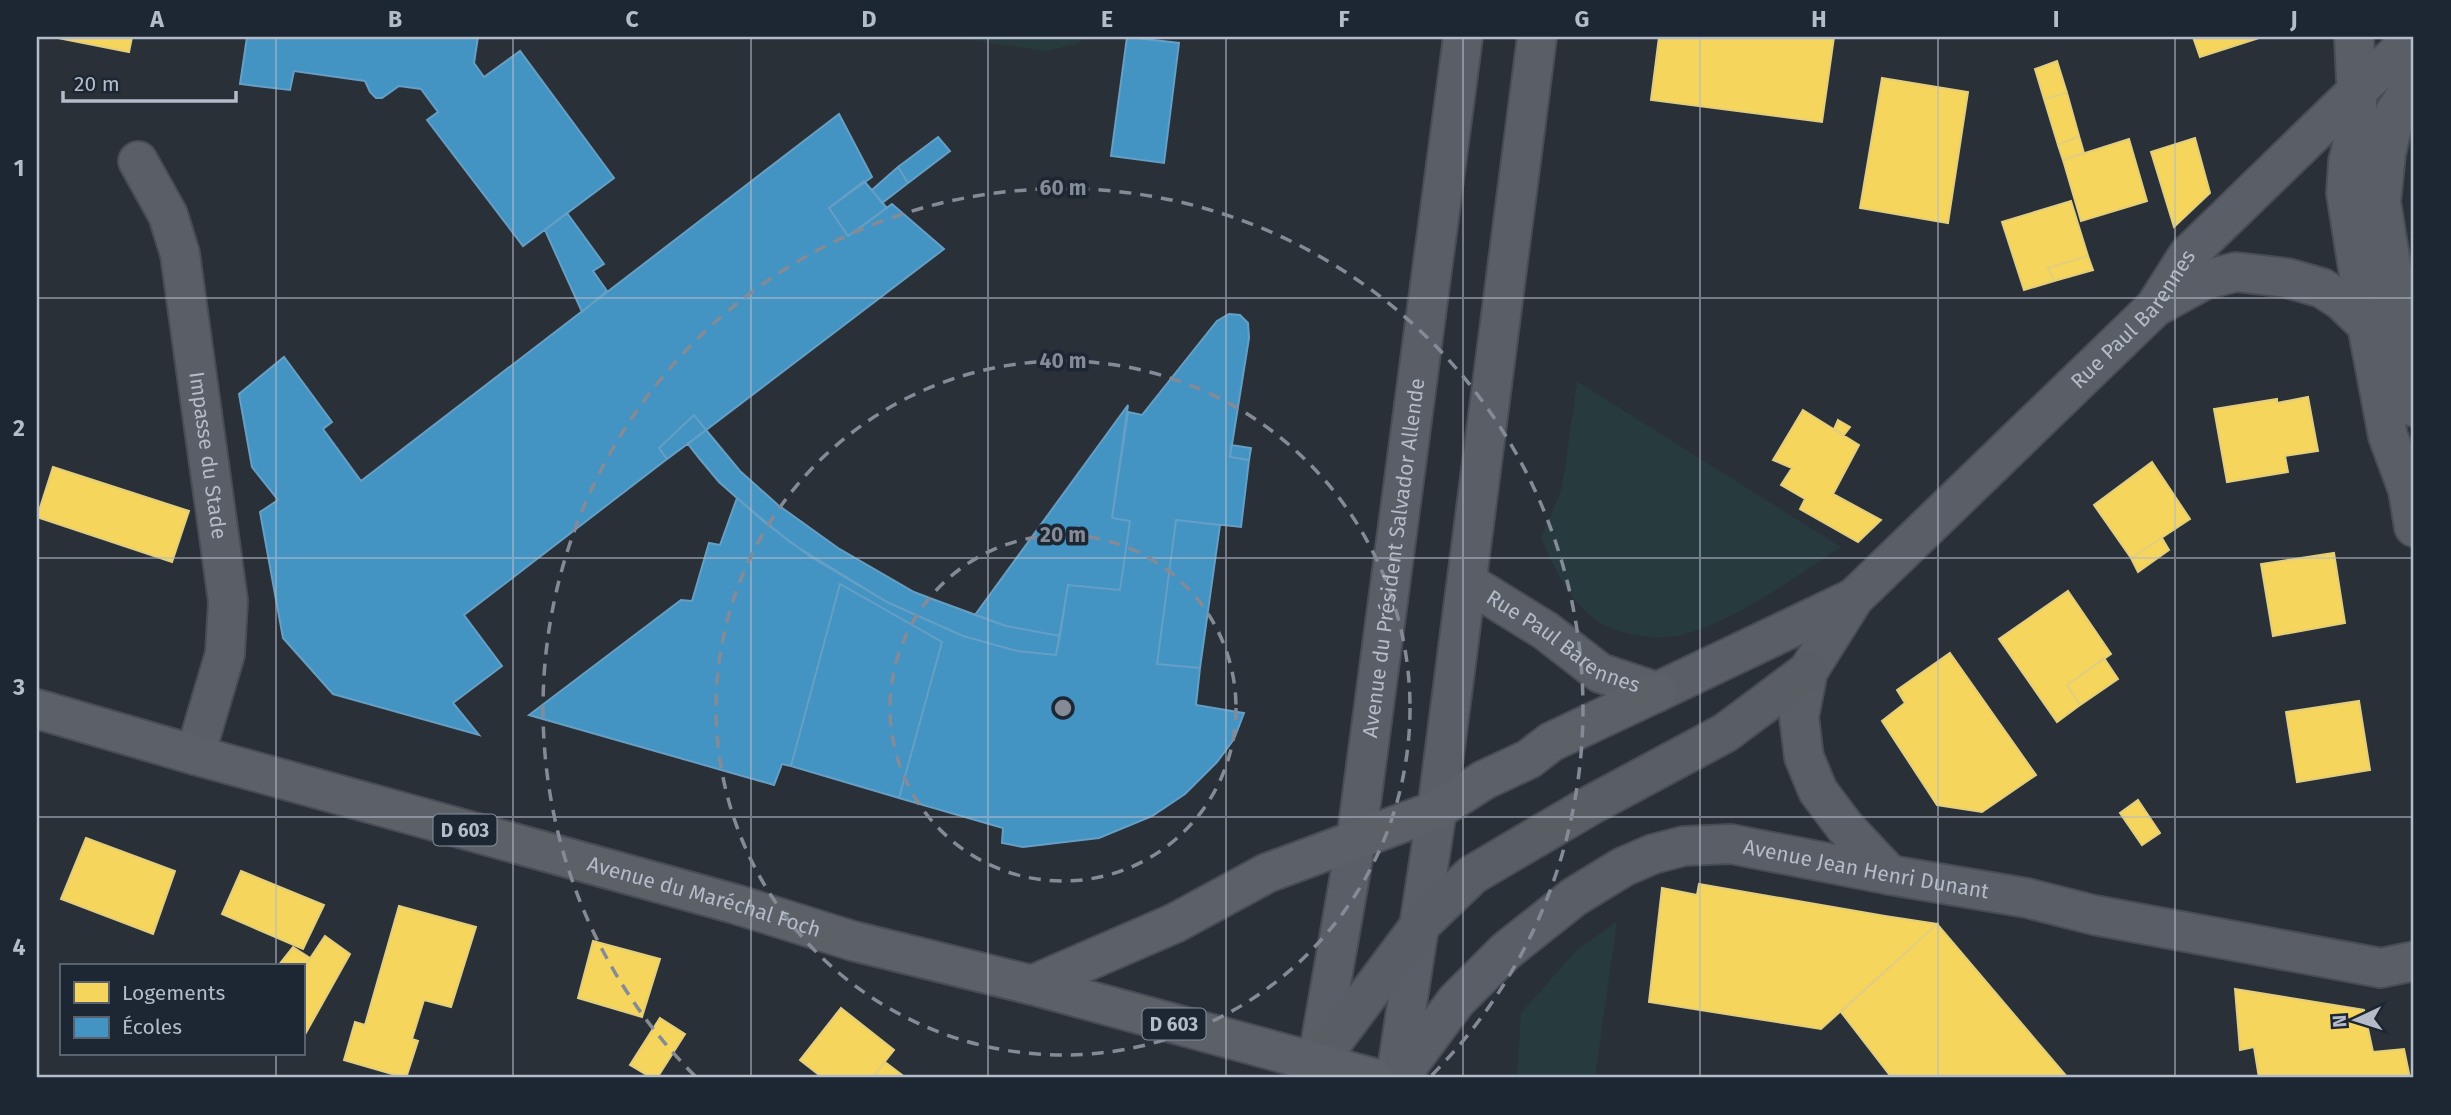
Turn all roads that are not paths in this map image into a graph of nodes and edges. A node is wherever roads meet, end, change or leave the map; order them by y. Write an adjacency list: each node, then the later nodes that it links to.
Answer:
1 (1463, 37): 21 (street, Avenue du Président Salvador Allende)
2 (1537, 37): 14 (street)
3 (2354, 37): 6 (street)
4 (2414, 44): 6 (street, Rue Paul Barennes)
5 (2414, 84): 10 (street)
6 (2357, 90): 8 (street, Rue Paul Barennes); 9 (street)
7 (138, 161): 19 (street, Impasse du Stade)
8 (2155, 307): 9 (street); 15 (street, Rue Paul Barennes)
9 (2367, 325): 12 (street)
10 (2414, 407)
11 (2414, 452): 12 (street)
12 (2408, 490): 13 (street)
13 (2414, 527)
14 (1467, 582): 17 (street, Rue Paul Barennes); 20 (street)
15 (1854, 598): 16 (street, Rue Paul Barennes); 17 (street, Rue Paul Barennes)
16 (1808, 671): 22 (street); 23 (main road)
17 (1657, 692): 20 (main road)
18 (37, 709): 19 (main road, Avenue du Maréchal Foch / D 603)
19 (195, 755): 25 (main road, Avenue du Maréchal Foch / D 603)
20 (1437, 810): 21 (main road); 23 (street)
21 (1356, 841): 25 (main road); 26 (street, Avenue du Président Salvador Allende)
22 (1890, 875): 24 (street, Avenue Jean Henri Dunant); 28 (street, Avenue Jean Henri Dunant)
23 (1420, 925): 26 (main road); 28 (street)
24 (2414, 961)
25 (1032, 985): 26 (main road, Avenue du Maréchal Foch / D 603)
26 (1316, 1073): 27 (main road, Avenue du Maréchal Foch / D 603)
27 (1374, 1078)
28 (1397, 1078)

